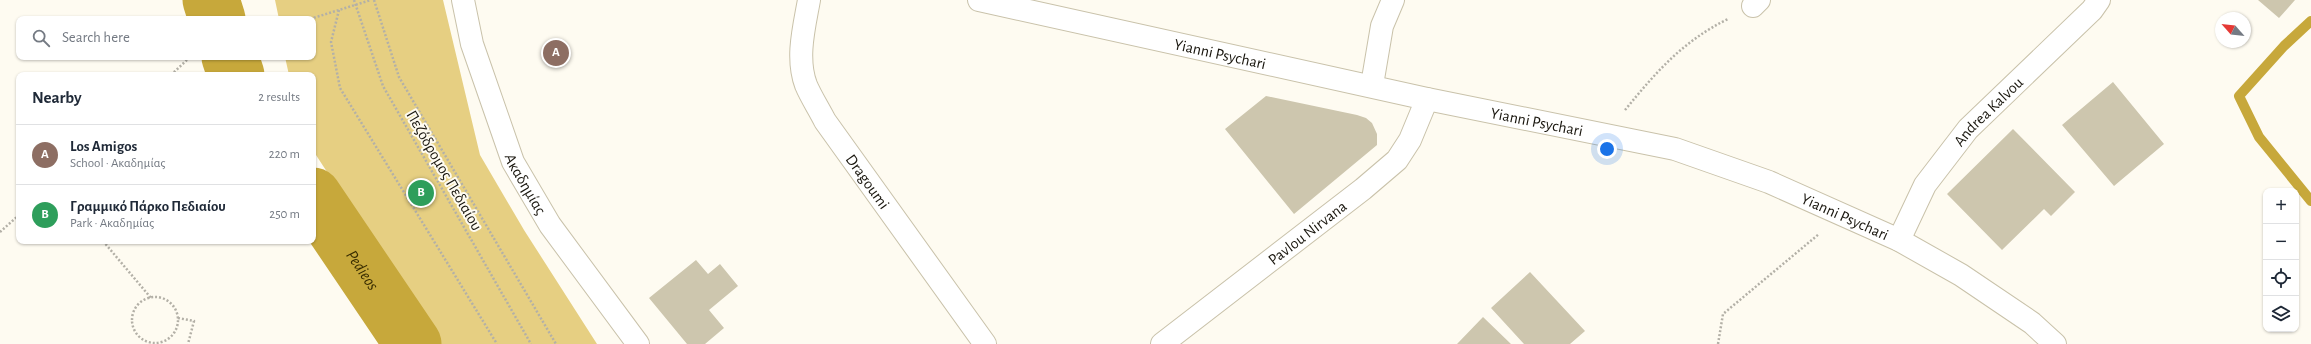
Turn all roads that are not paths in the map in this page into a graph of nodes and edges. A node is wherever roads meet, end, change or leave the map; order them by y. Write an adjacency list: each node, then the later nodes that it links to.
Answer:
1 (463, 0): 9 (street, Ακαδημίας)
2 (809, 0): 10 (street, Dragoumi)
3 (979, 0): 6 (street, Yianni Psychari)
4 (1393, 0): 6 (street)
5 (2099, 0): 8 (street, Andrea Kalvou)
6 (1372, 86): 7 (street, Yianni Psychari)
7 (1426, 99): 8 (street, Yianni Psychari); 11 (street, Pavlou Nirvana)
8 (1900, 240): 12 (street, Yianni Psychari)
9 (638, 344)
10 (984, 344)
11 (1162, 344)
12 (2055, 344)

